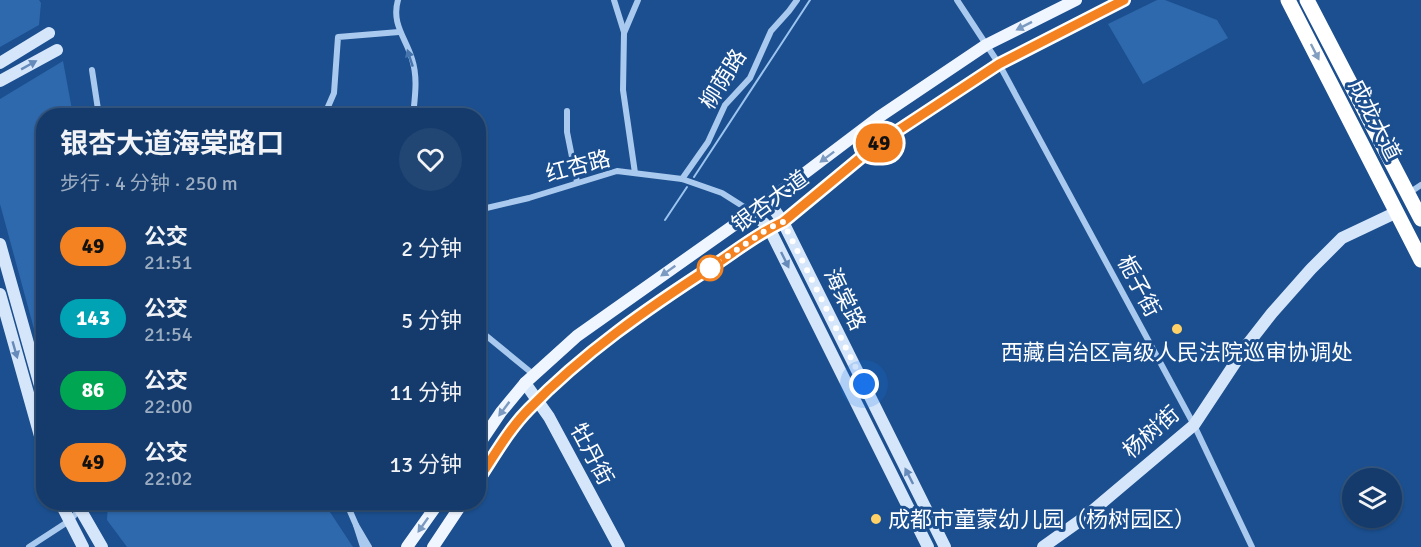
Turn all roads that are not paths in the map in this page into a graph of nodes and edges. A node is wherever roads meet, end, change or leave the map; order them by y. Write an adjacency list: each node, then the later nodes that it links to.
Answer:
1 (398, 0): 10 (street)
2 (614, 0): 12 (street)
3 (639, 0): 12 (street)
4 (796, 0): 24 (street, 柳荫路)
5 (957, 0): 13 (street, 栀子街)
6 (1076, 0): 13 (main road, 银杏大道, one-way to 13)
7 (1124, 0): 16 (main road, 银杏大道)
8 (1288, 0): 30 (highway, 成龙大道, one-way to 30)
9 (1307, 0): 26 (highway, 成龙大道)
10 (399, 32): 20 (street); 21 (street, one-way to 10)
11 (49, 33): 15 (street)
12 (624, 33): 23 (street)
13 (986, 45): 16 (street, 栀子街); 27 (main road, 银杏大道, one-way to 27)
14 (57, 50): 18 (street, one-way to 14)
15 (0, 63)
16 (999, 64): 32 (main road, 银杏大道); 42 (street, 栀子街)
17 (92, 70): 19 (street)
18 (0, 81)
19 (98, 108)
20 (327, 108)
21 (414, 108)
22 (567, 111): 25 (street)
23 (635, 173): 24 (street, 红杏路); 25 (street, 红杏路)
24 (682, 179): 29 (street, 红杏路)
25 (577, 182): 28 (street, 红杏路)
26 (1414, 189): 31 (highway, 成龙大道)
27 (768, 201): 29 (main road, 银杏大道); 32 (street, 海棠路)
28 (486, 208)
29 (752, 212): 33 (street, 海棠路); 39 (main road, 银杏大道, one-way to 39)
30 (1397, 212): 35 (highway, 成龙大道); 42 (street, 杨树街)
31 (1421, 219)
32 (783, 222): 33 (main road, 银杏大道); 62 (street, 海棠路, one-way to 32)
33 (769, 228): 40 (main road, 银杏大道); 61 (street, 海棠路, one-way to 61)
34 (0, 244): 38 (street)
35 (1421, 260)
36 (0, 294): 41 (street, one-way to 41)
37 (486, 337): 39 (street)
38 (36, 372)
39 (529, 378): 40 (street, 牡丹街); 43 (main road, 银杏大道, one-way to 43)
40 (538, 401): 44 (main road, 银杏大道); 60 (street, 牡丹街)
41 (36, 422)
42 (1194, 425): 63 (street, 杨树街); 64 (street, 栀子街)
43 (486, 434)
44 (486, 468)
45 (64, 510): 51 (street)
46 (77, 510): 51 (street)
47 (84, 510): 55 (street)
48 (349, 510): 52 (street)
49 (432, 510): 58 (main road, one-way to 58)
50 (458, 510): 59 (main road)
51 (69, 521): 53 (street); 54 (street)
52 (356, 525): 56 (street); 57 (street)
53 (29, 547)
54 (83, 547)
55 (102, 547)
56 (363, 547)
57 (369, 547)
58 (407, 547)
59 (433, 547)
60 (619, 547)
61 (928, 547)
62 (945, 547)
63 (1043, 547)
64 (1252, 547)

